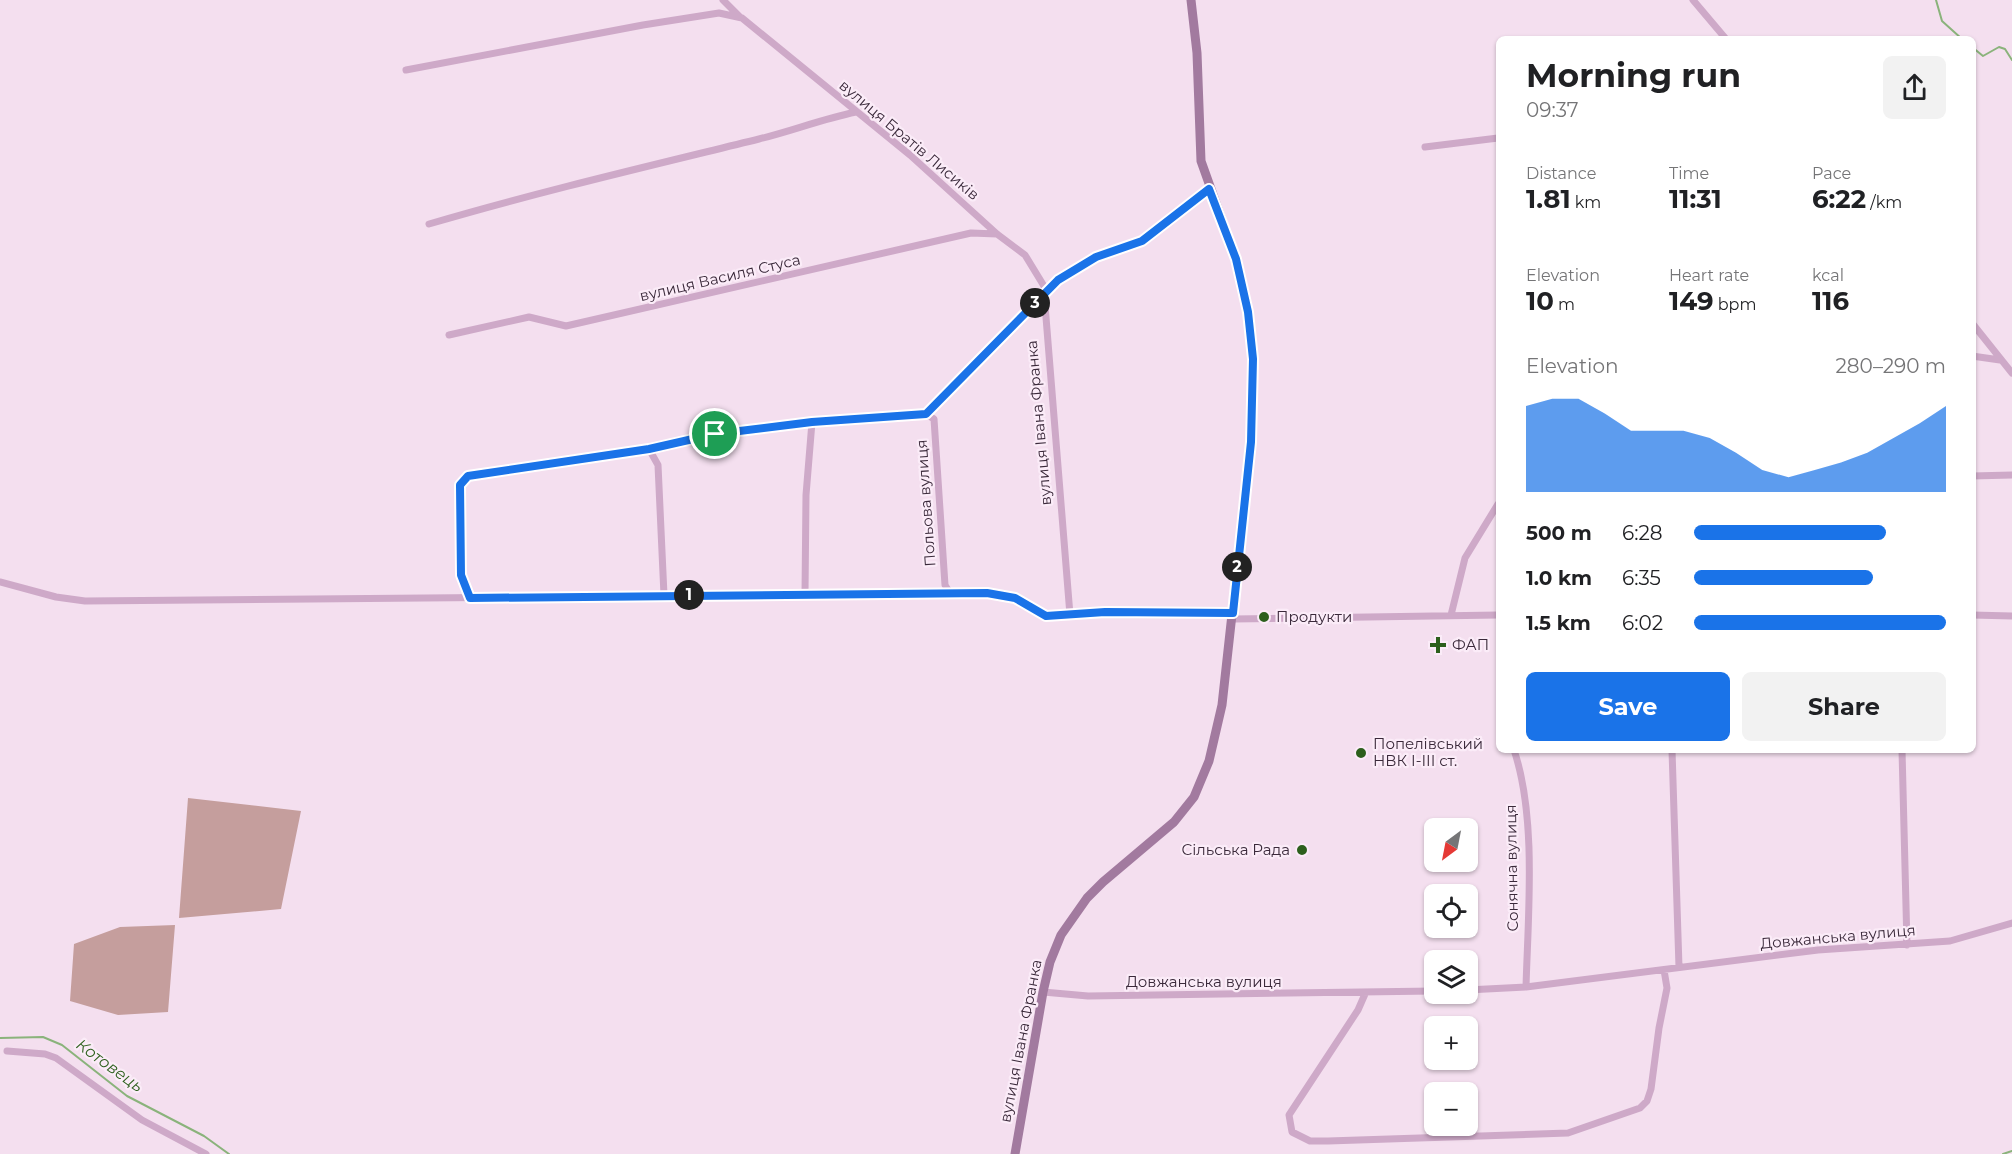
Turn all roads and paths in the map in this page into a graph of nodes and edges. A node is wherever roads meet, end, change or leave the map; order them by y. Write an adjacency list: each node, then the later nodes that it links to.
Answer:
1 (723, 0): 4 (street, вулиця Братів Лисиків)
2 (1191, 0): 10 (main road, вулиця Івана Франка)
3 (1693, 0): 5 (street)
4 (742, 18): 6 (street); 7 (street, вулиця Братів Лисиків)
5 (1723, 36)
6 (406, 70)
7 (856, 112): 11 (street); 12 (street, вулиця Братів Лисиків)
8 (1496, 138): 9 (street)
9 (1425, 147)
10 (1209, 189): 13 (street); 36 (main road, вулиця Івана Франка)
11 (429, 224)
12 (997, 234): 13 (street, вулиця Братів Лисиків); 15 (street, вулиця Василя Стуса)
13 (1047, 291): 19 (street); 32 (street, вулиця Івана Франка)
14 (1976, 328): 17 (street)
15 (449, 335)
16 (1976, 357): 17 (street)
17 (2000, 360): 18 (street)
18 (2012, 373)
19 (934, 408): 20 (street); 21 (street)
20 (926, 414): 21 (street, Польова вулиця); 22 (street)
21 (934, 419): 28 (street, Польова вулиця)
22 (812, 422): 23 (street); 29 (street)
23 (649, 449): 30 (street); 31 (street)
24 (1976, 476): 25 (street)
25 (2012, 476)
26 (1496, 507): 33 (street)
27 (0, 582): 31 (street)
28 (950, 593): 29 (street); 32 (street)
29 (806, 594): 30 (street)
30 (664, 595): 31 (street)
31 (470, 598)
32 (1070, 615): 36 (street)
33 (1451, 615): 34 (street); 36 (street)
34 (1496, 615)
35 (1976, 615): 37 (street)
36 (1233, 616): 48 (main road, вулиця Івана Франка)
37 (2012, 616)
38 (1515, 753): 45 (street, Сонячна вулиця)
39 (1672, 753): 43 (street)
40 (1902, 753): 42 (street)
41 (2012, 923): 42 (street, Довжанська вулиця)
42 (1907, 945): 43 (street, Довжанська вулиця)
43 (1678, 967): 44 (street, Довжанська вулиця)
44 (1664, 970): 45 (street, Довжанська вулиця); 49 (street)
45 (1526, 987): 46 (street, Довжанська вулиця)
46 (1478, 989)
47 (1424, 991): 49 (street, Довжанська вулиця)
48 (1043, 992): 49 (street, Довжанська вулиця); 51 (main road, вулиця Івана Франка)
49 (1365, 994)
50 (7, 1051): 52 (street)
51 (1015, 1152)
52 (206, 1154)

